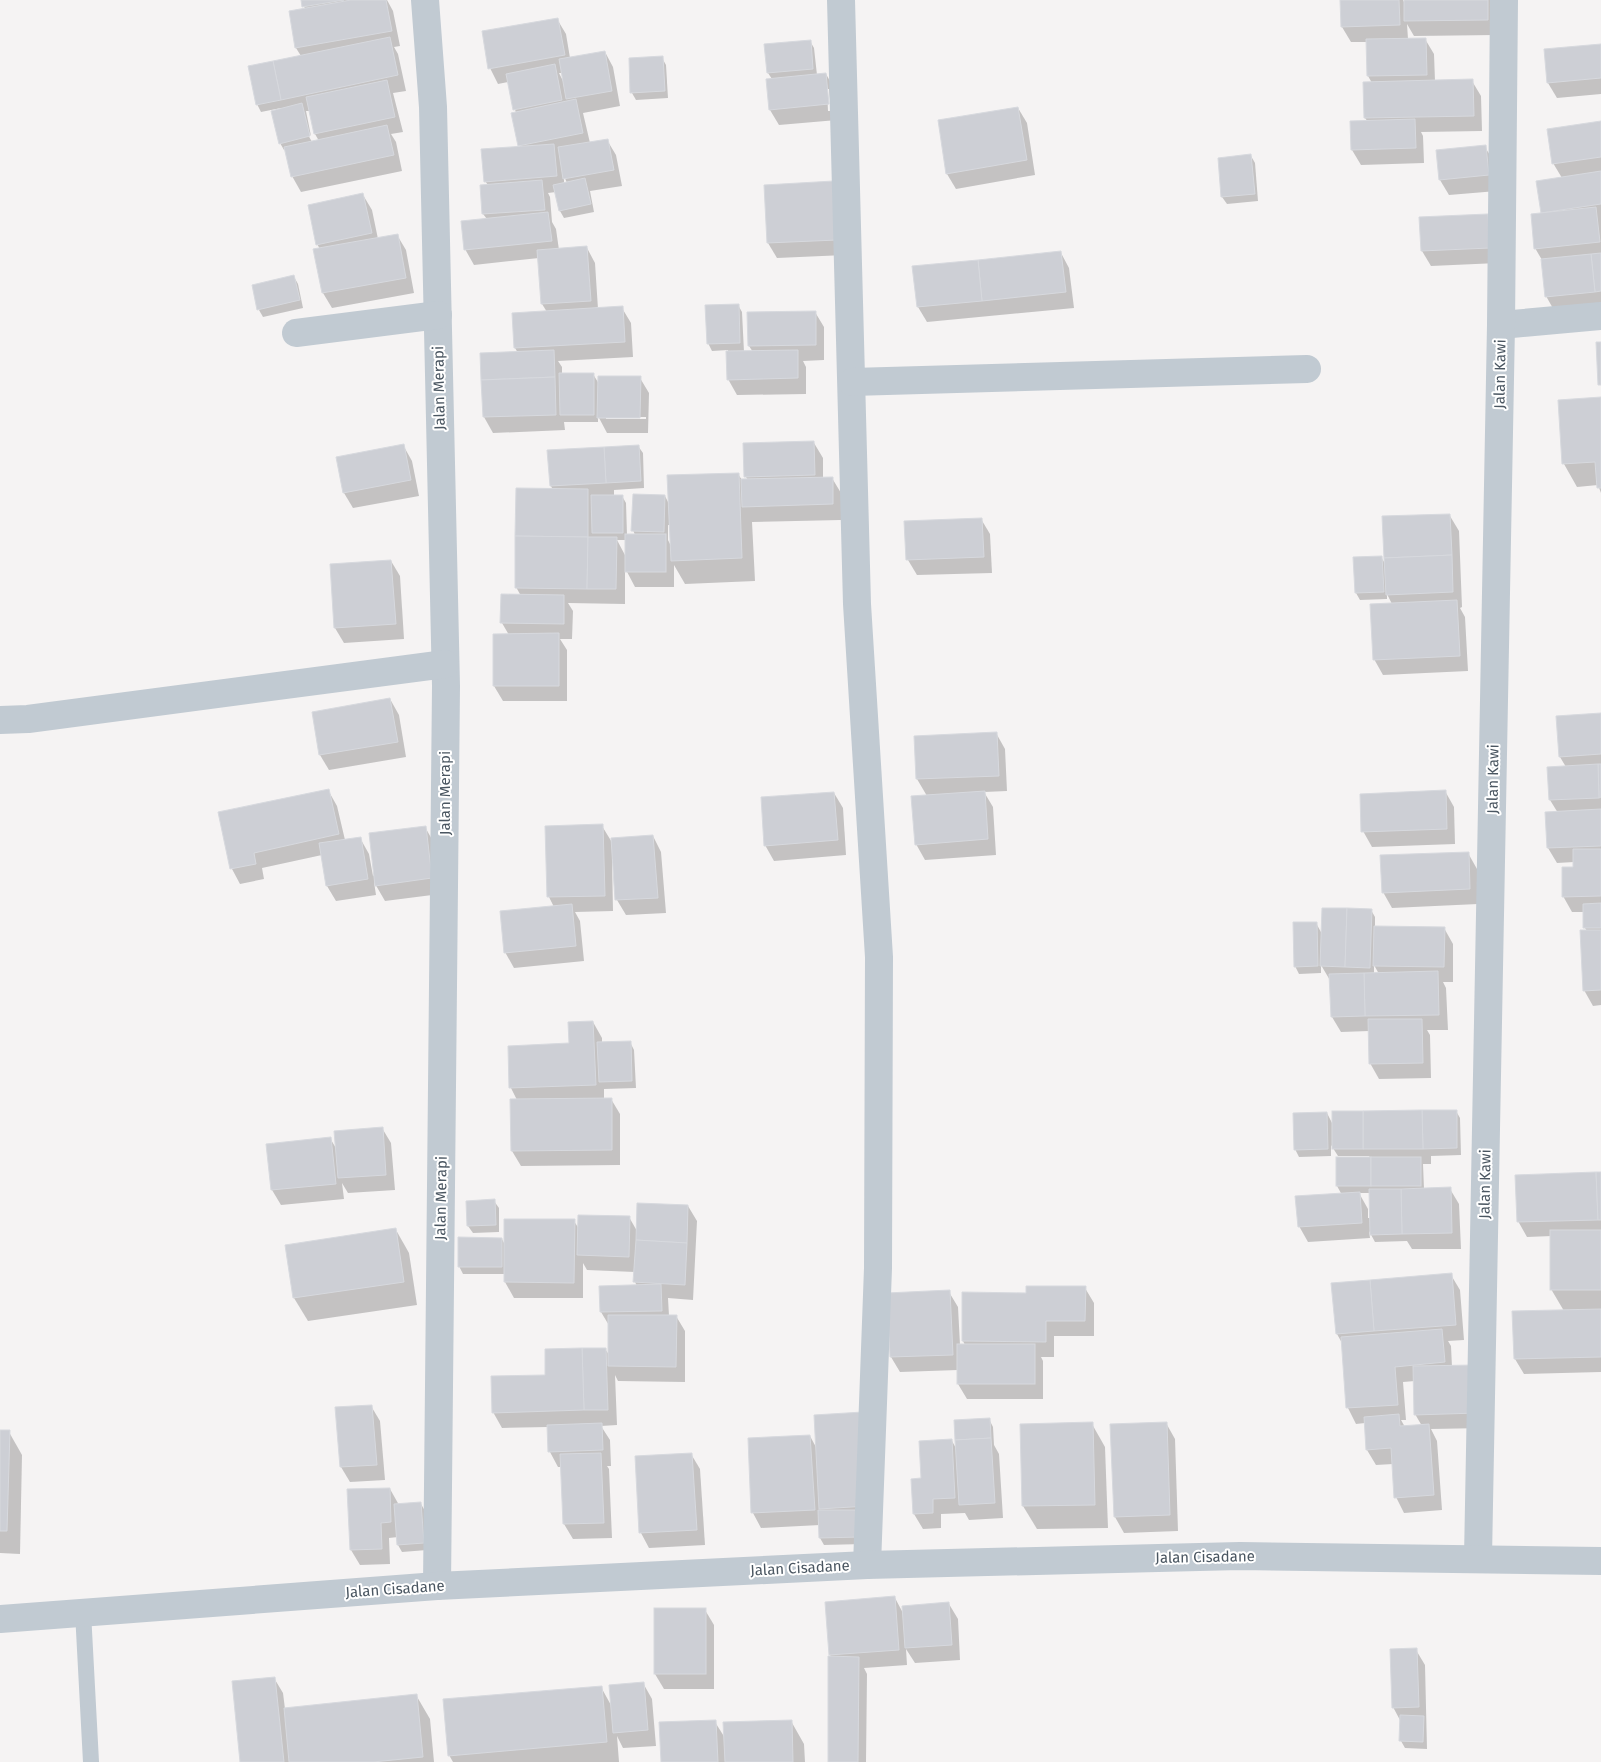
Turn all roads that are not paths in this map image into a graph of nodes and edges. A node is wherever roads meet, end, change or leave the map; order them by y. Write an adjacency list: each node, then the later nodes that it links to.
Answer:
1 (425, 0): 4 (street, Jalan Merapi)
2 (841, 0): 9 (street)
3 (1504, 0): 6 (street, Jalan Kawi)
4 (438, 315): 7 (street); 10 (street, Jalan Merapi)
5 (1601, 316): 6 (street)
6 (1501, 325): 12 (street, Jalan Kawi)
7 (296, 332)
8 (1306, 369): 9 (street)
9 (852, 382): 14 (street)
10 (445, 664): 11 (street); 15 (street, Jalan Merapi)
11 (0, 720)
12 (1478, 1558): 13 (street, Jalan Cisadane); 14 (street, Jalan Cisadane)
13 (1601, 1561)
14 (867, 1565): 15 (street, Jalan Cisadane)
15 (437, 1586): 16 (street, Jalan Cisadane)
16 (84, 1612): 17 (street, Jalan Cisadane); 18 (lane)
17 (0, 1618)
18 (91, 1762)

